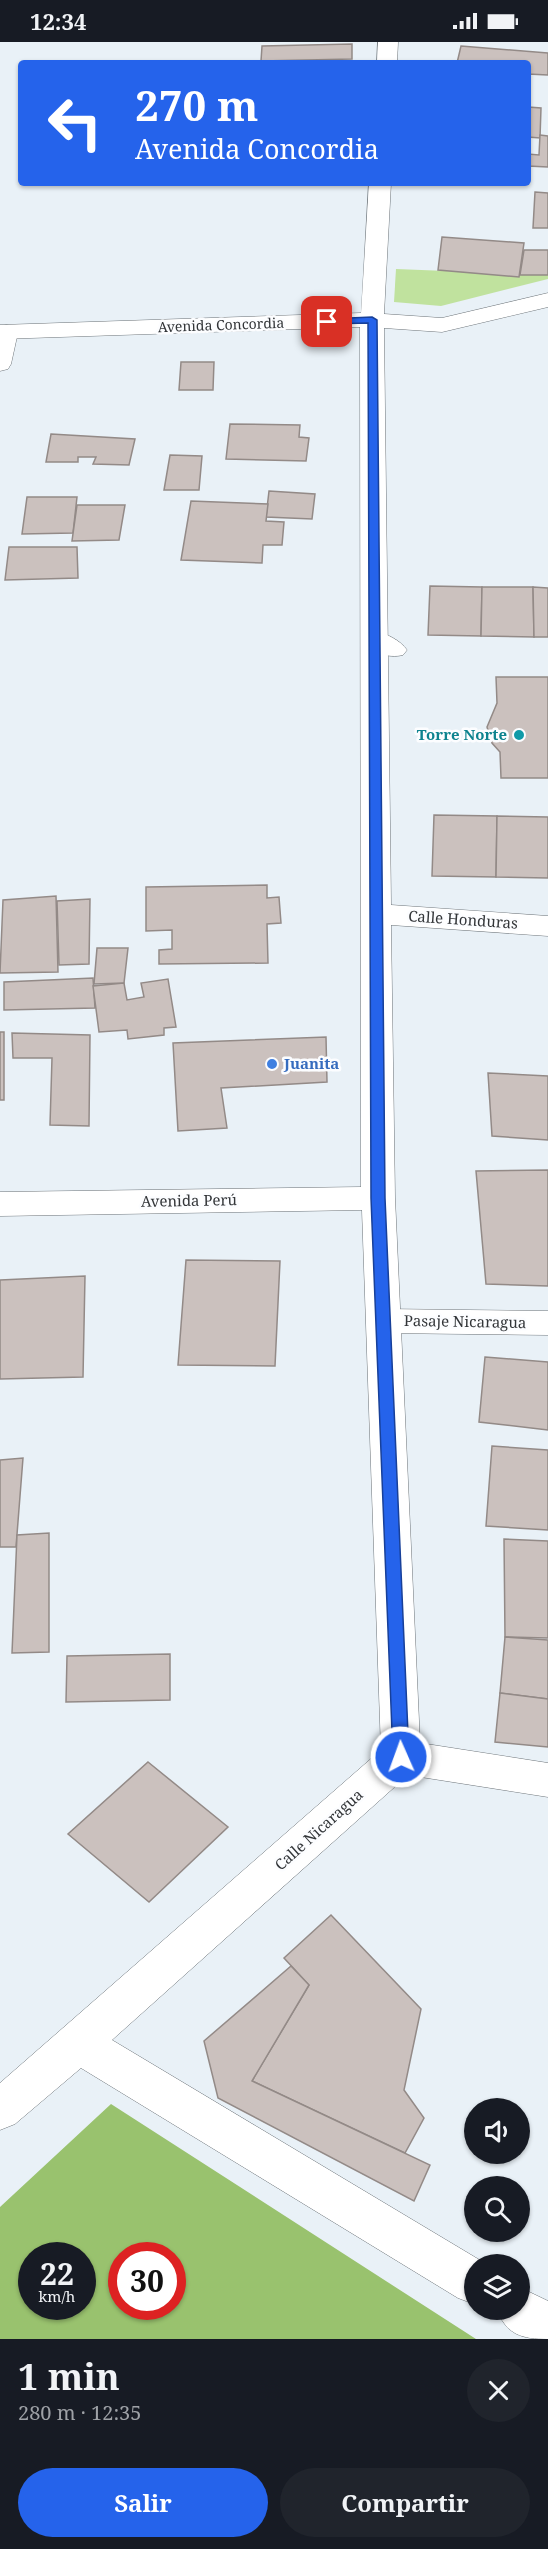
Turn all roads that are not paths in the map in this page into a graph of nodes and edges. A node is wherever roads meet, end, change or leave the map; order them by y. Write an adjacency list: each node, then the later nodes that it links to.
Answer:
1 (388, 42): 2 (street)
2 (387, 60)
3 (380, 186): 5 (street)
4 (548, 300): 5 (street, Avenida Concordia)
5 (372, 320): 6 (street, Avenida Concordia); 8 (street)
6 (3, 332): 7 (lane)
7 (0, 364)
8 (377, 914): 9 (street, Calle Honduras); 10 (street)
9 (548, 926)
10 (378, 1198): 11 (street, Avenida Perú); 12 (street)
11 (0, 1204)
12 (383, 1321): 13 (lane, Pasaje Nicaragua); 14 (street)
13 (548, 1323)
14 (401, 1757): 15 (street); 16 (street, Calle Nicaragua)
15 (548, 1780)
16 (78, 2043): 17 (street, Calle Nicaragua); 18 (street)
17 (0, 2110)
18 (464, 2276)
19 (530, 2316): 20 (street)
20 (548, 2327)

